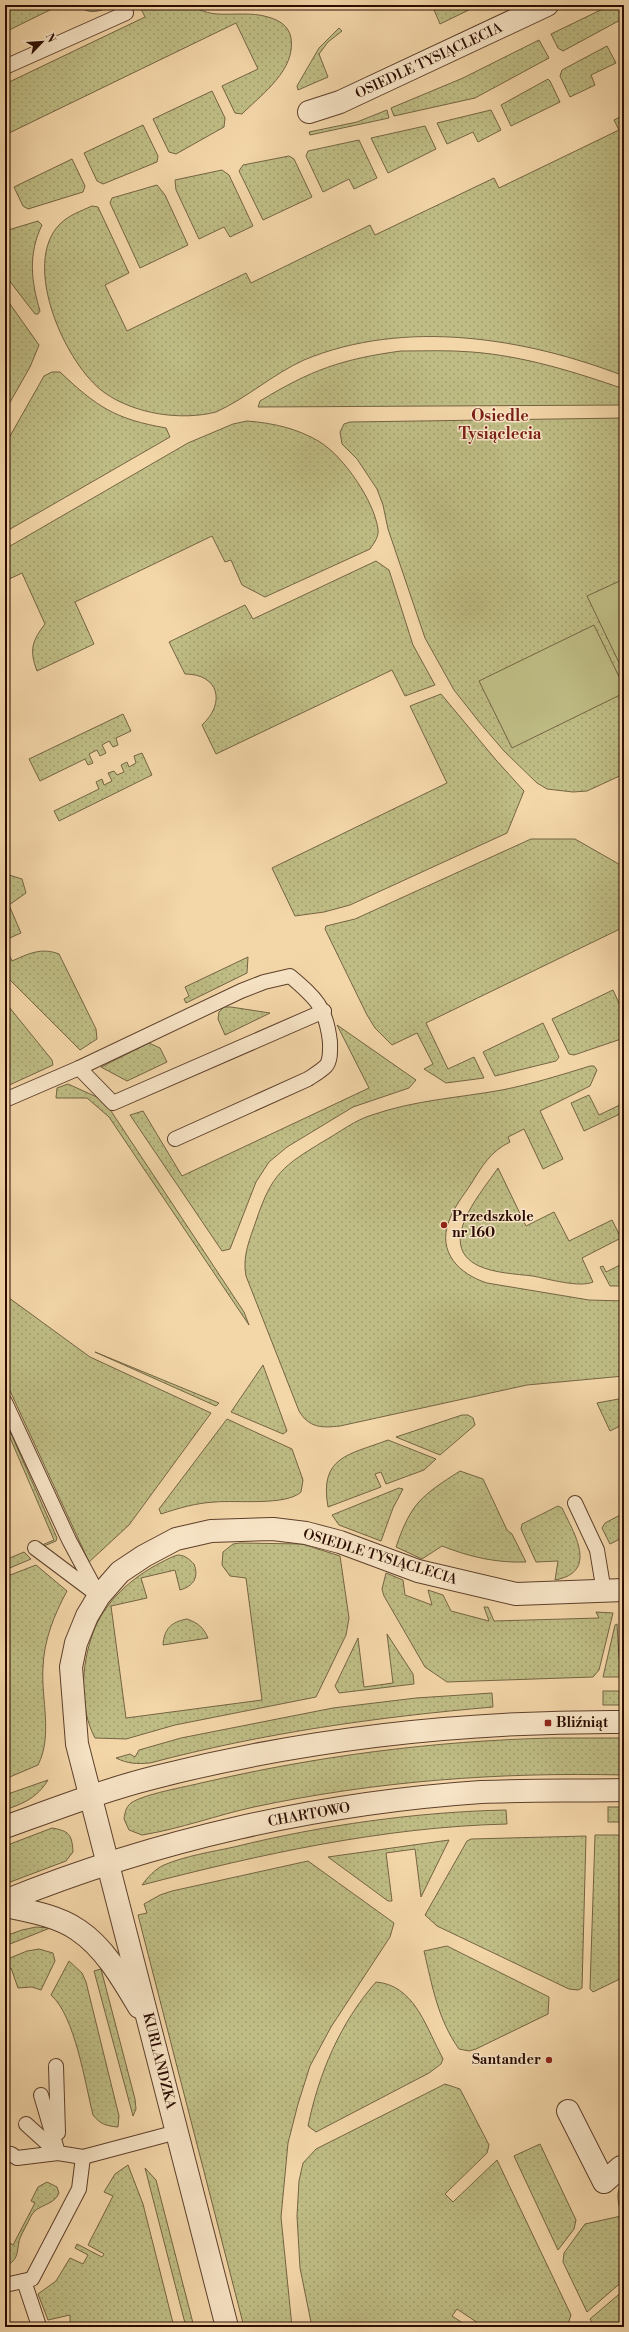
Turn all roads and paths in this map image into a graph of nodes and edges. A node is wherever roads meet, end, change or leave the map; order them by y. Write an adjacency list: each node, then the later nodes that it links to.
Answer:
1 (547, 5): 4 (street, OSIEDLE TYSIĄCLECIA)
2 (126, 13): 3 (lane)
3 (5, 67)
4 (309, 112)
5 (324, 1011): 6 (lane); 6 (lane); 8 (lane)
6 (79, 1068): 7 (lane)
7 (5, 1100)
8 (175, 1139)
9 (5, 1402): 13 (lane)
10 (575, 1503): 12 (lane)
11 (35, 1548): 13 (lane)
12 (614, 1591): 13 (street, OSIEDLE TYSIĄCLECIA)
13 (98, 1596): 16 (street, OSIEDLE TYSIĄCLECIA)
14 (624, 1722): 16 (street)
15 (624, 1790): 18 (street, CHARTOWO)
16 (91, 1796): 17 (street); 18 (street, KURLANDZKA)
17 (5, 1827)
18 (108, 1864): 19 (street, CHARTOWO); 21 (street, KURLANDZKA)
19 (5, 1901)
20 (5, 1906): 21 (street)
21 (150, 2026): 26 (street, KURLANDZKA)
22 (56, 2066): 27 (lane)
23 (41, 2095): 27 (lane)
24 (568, 2110): 30 (street)
25 (26, 2124): 27 (lane)
26 (177, 2132): 29 (lane); 34 (street, KURLANDZKA)
27 (58, 2153): 28 (lane); 29 (lane)
28 (12, 2154)
29 (84, 2157): 31 (lane)
30 (624, 2167)
31 (24, 2281): 32 (lane); 33 (lane)
32 (5, 2285)
33 (38, 2323)
34 (227, 2327)

